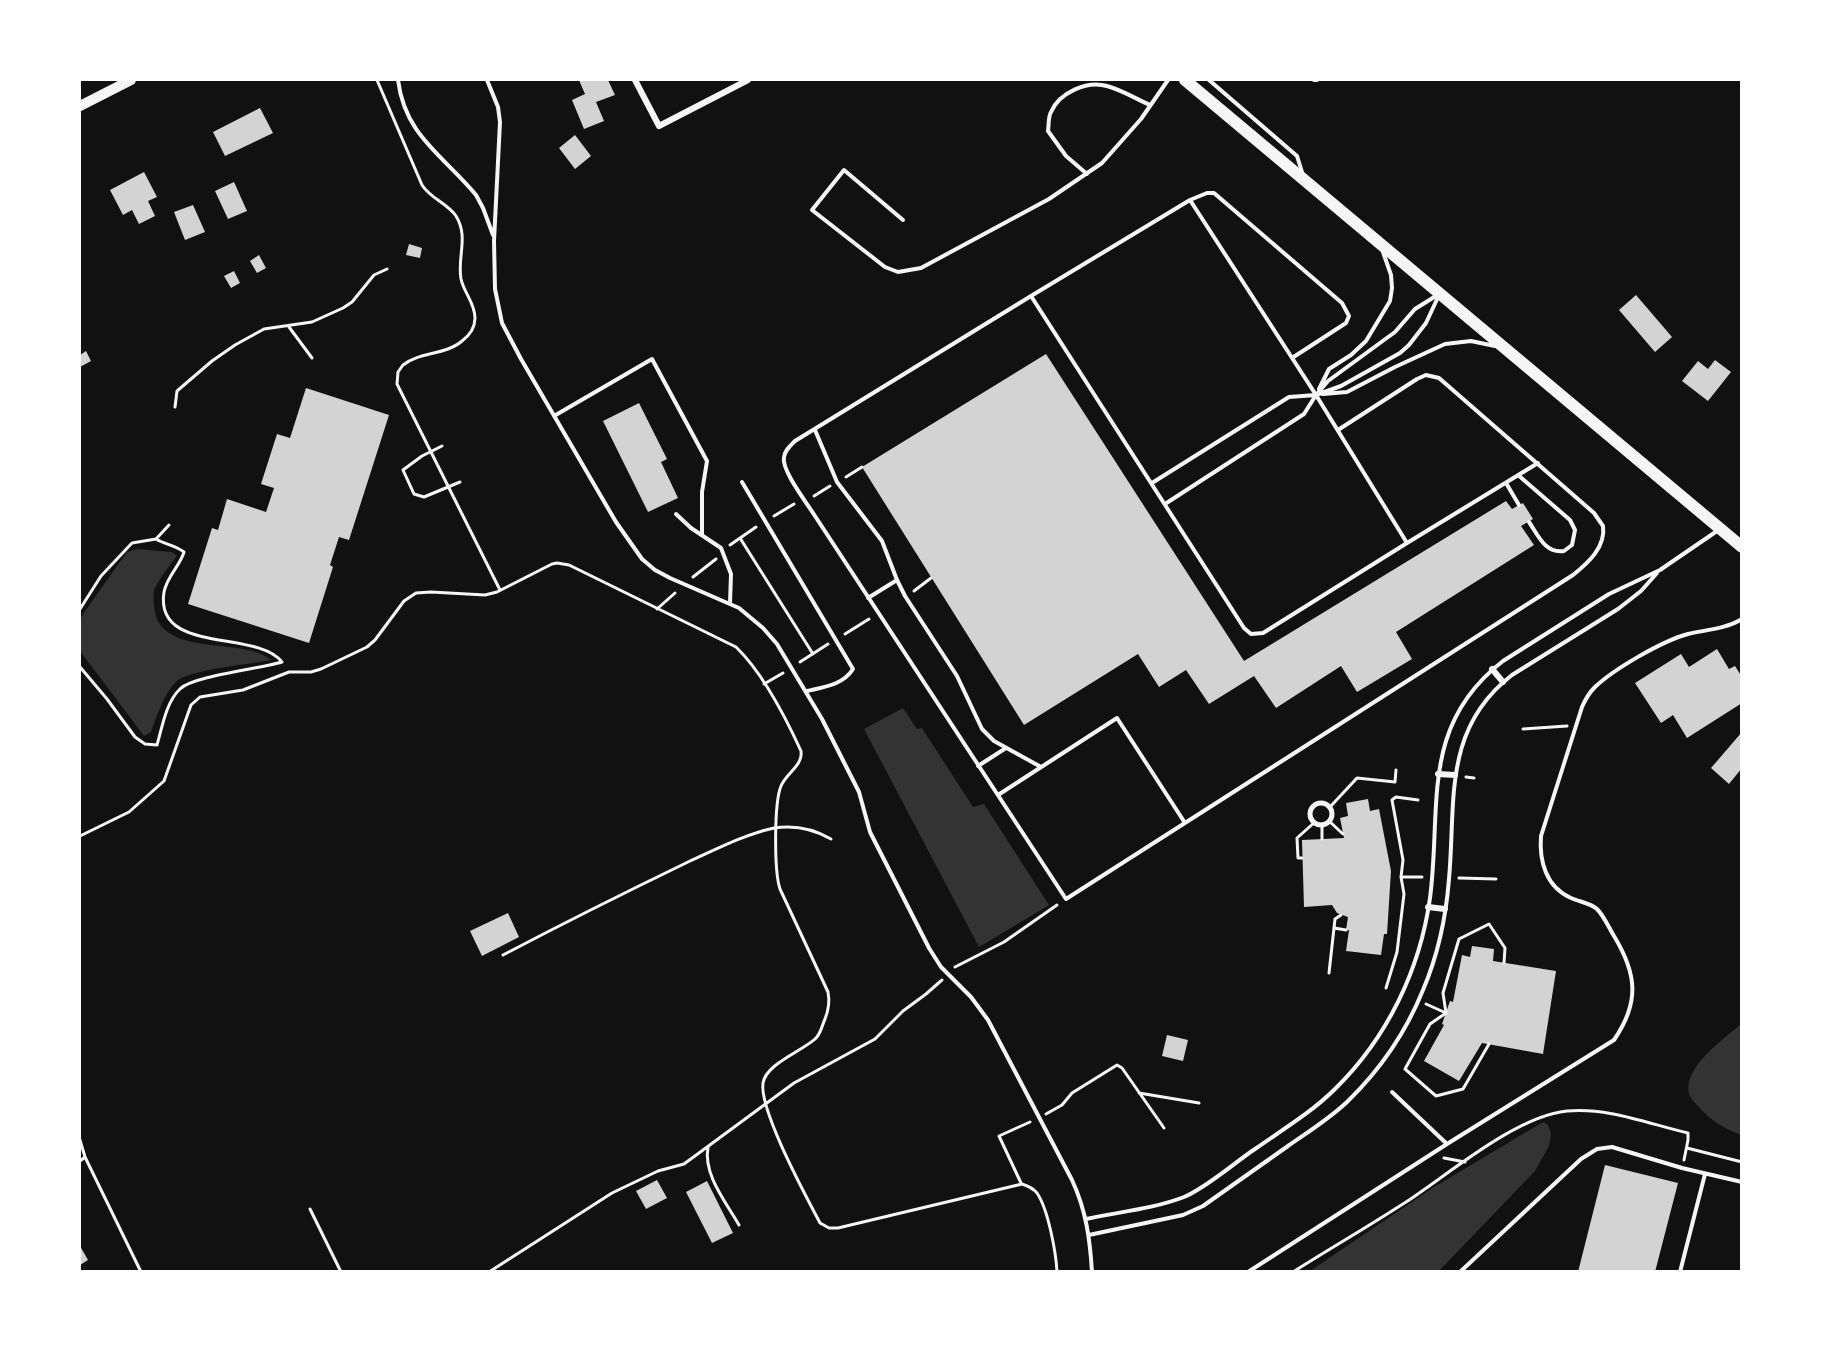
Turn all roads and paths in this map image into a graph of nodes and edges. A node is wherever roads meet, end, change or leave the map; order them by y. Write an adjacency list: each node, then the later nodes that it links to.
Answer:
1 (131, 80): 11 (street)
2 (377, 80): 31 (path)
3 (398, 80): 16 (lane)
4 (487, 80): 16 (lane)
5 (635, 80): 6 (street)
6 (748, 80)
7 (1168, 80): 10 (lane)
8 (1185, 80): 13 (main road)
9 (1209, 80): 13 (lane)
10 (1150, 105): 12 (lane); 12 (lane)
11 (80, 106)
12 (1087, 174): 15 (lane)
13 (1305, 181): 17 (main road)
14 (1190, 200): 20 (lane); 24 (lane); 24 (lane)
15 (903, 220)
16 (494, 241): 27 (lane)
17 (1380, 245): 19 (main road); 25 (lane)
18 (387, 269): 21 (path)
19 (1439, 294): 22 (main road); 25 (lane); 25 (lane)
20 (1030, 296): 28 (lane); 38 (lane)
21 (289, 327): 23 (path); 26 (path)
22 (1508, 351): 25 (lane); 51 (main road)
23 (312, 358)
24 (1292, 358): 25 (lane)
25 (1316, 395): 29 (lane); 38 (lane); 44 (lane)
26 (175, 407)
27 (554, 416): 52 (lane); 67 (lane)
28 (815, 430): 62 (lane); 66 (lane)
29 (1338, 430): 32 (lane); 55 (lane)
30 (442, 446): 31 (path)
31 (431, 452): 40 (path); 40 (path)
32 (1538, 463): 34 (lane); 95 (lane)
33 (862, 467): 35 (path)
34 (1518, 475): 39 (lane); 48 (lane)
35 (845, 478)
36 (460, 482): 40 (path)
37 (742, 482): 81 (lane)
38 (1152, 483): 44 (lane)
39 (1506, 483): 45 (lane); 55 (lane)
40 (448, 486): 63 (path)
41 (826, 488): 42 (path)
42 (813, 496)
43 (795, 503): 47 (path)
44 (1165, 504): 55 (lane)
45 (1519, 505)
46 (676, 514): 52 (lane)
47 (772, 517)
48 (1529, 522)
49 (169, 525): 54 (path)
50 (756, 527): 53 (path)
51 (1720, 529): 57 (main road); 59 (lane)
52 (702, 535): 67 (lane)
53 (740, 538): 56 (path); 74 (path)
54 (156, 539): 68 (path); 76 (path)
55 (1407, 543)
56 (730, 545)
57 (1742, 547)
58 (719, 557): 61 (path)
59 (1660, 570): 77 (lane); 79 (lane)
60 (931, 578): 64 (path)
61 (689, 580)
62 (897, 580): 66 (lane); 84 (lane)
63 (500, 590): 69 (path); 99 (path)
64 (912, 592)
65 (675, 593): 69 (path)
66 (868, 598): 85 (lane)
67 (730, 603): 81 (lane)
68 (80, 609)
69 (657, 609): 80 (path)
70 (869, 619): 72 (path)
71 (1742, 620): 82 (lane)
72 (843, 635)
73 (828, 644): 74 (path)
74 (813, 654): 75 (path)
75 (800, 662)
76 (80, 667)
77 (1492, 669): 79 (street); 88 (lane)
78 (783, 672): 80 (path)
79 (1503, 682): 89 (lane)
80 (764, 684): 97 (path)
81 (807, 691): 112 (lane)
82 (1576, 725): 83 (path); 124 (lane)
83 (1524, 729)
84 (1006, 748): 85 (lane); 86 (lane)
85 (978, 766): 90 (lane)
86 (1041, 767): 90 (lane); 95 (lane)
87 (1396, 770): 92 (path)
88 (1438, 774): 89 (street); 104 (lane)
89 (1455, 775): 105 (lane)
90 (998, 795): 103 (lane)
91 (1418, 800): 113 (path)
92 (1330, 807): 93 (street); 94 (street)
93 (1329, 821): 96 (street); 98 (path)
94 (1315, 822): 96 (street); 102 (path)
95 (1185, 823): 103 (lane)
96 (1322, 824): 101 (path)
97 (776, 828): 100 (path); 109 (path); 119 (path)
98 (1343, 834)
99 (80, 836)
100 (831, 839)
101 (1322, 839)
102 (1302, 858)
103 (1066, 899): 112 (path)
104 (1428, 907): 105 (street); 137 (lane)
105 (1445, 909): 114 (lane)
106 (1341, 915): 107 (path)
107 (1334, 928): 108 (path); 111 (path)
108 (1346, 930)
109 (503, 955)
110 (1504, 963): 115 (path)
111 (1329, 973)
112 (947, 975): 119 (path); 121 (lane)
113 (1386, 988)
114 (1418, 1001): 115 (path); 139 (lane)
115 (1446, 1013): 116 (path)
116 (1489, 1044)
117 (1392, 1092): 124 (lane)
118 (1139, 1093): 120 (path); 121 (path); 122 (path)
119 (766, 1102): 125 (path); 135 (path)
120 (1199, 1103)
121 (1040, 1117): 135 (path); 137 (lane)
122 (1164, 1128)
123 (80, 1140): 128 (path)
124 (1447, 1144): 127 (lane)
125 (708, 1147): 138 (path); 142 (path)
126 (1687, 1148): 130 (path); 131 (path); 132 (path)
127 (1430, 1155): 130 (path); 145 (lane)
128 (85, 1157): 129 (path); 140 (path)
129 (80, 1161)
130 (1466, 1162): 146 (path)
131 (1742, 1162)
132 (1682, 1168): 133 (lane); 147 (lane)
133 (1706, 1173): 134 (lane); 148 (lane)
134 (1742, 1182)
135 (1022, 1184): 143 (path)
136 (310, 1209): 141 (path)
137 (1086, 1219): 139 (lane)
138 (739, 1225)
139 (1089, 1235): 144 (lane)
140 (141, 1272)
141 (341, 1272)
142 (489, 1272)
143 (1057, 1272)
144 (1092, 1272)
145 (1248, 1272)
146 (1293, 1272)
147 (1460, 1272)
148 (1680, 1272)

